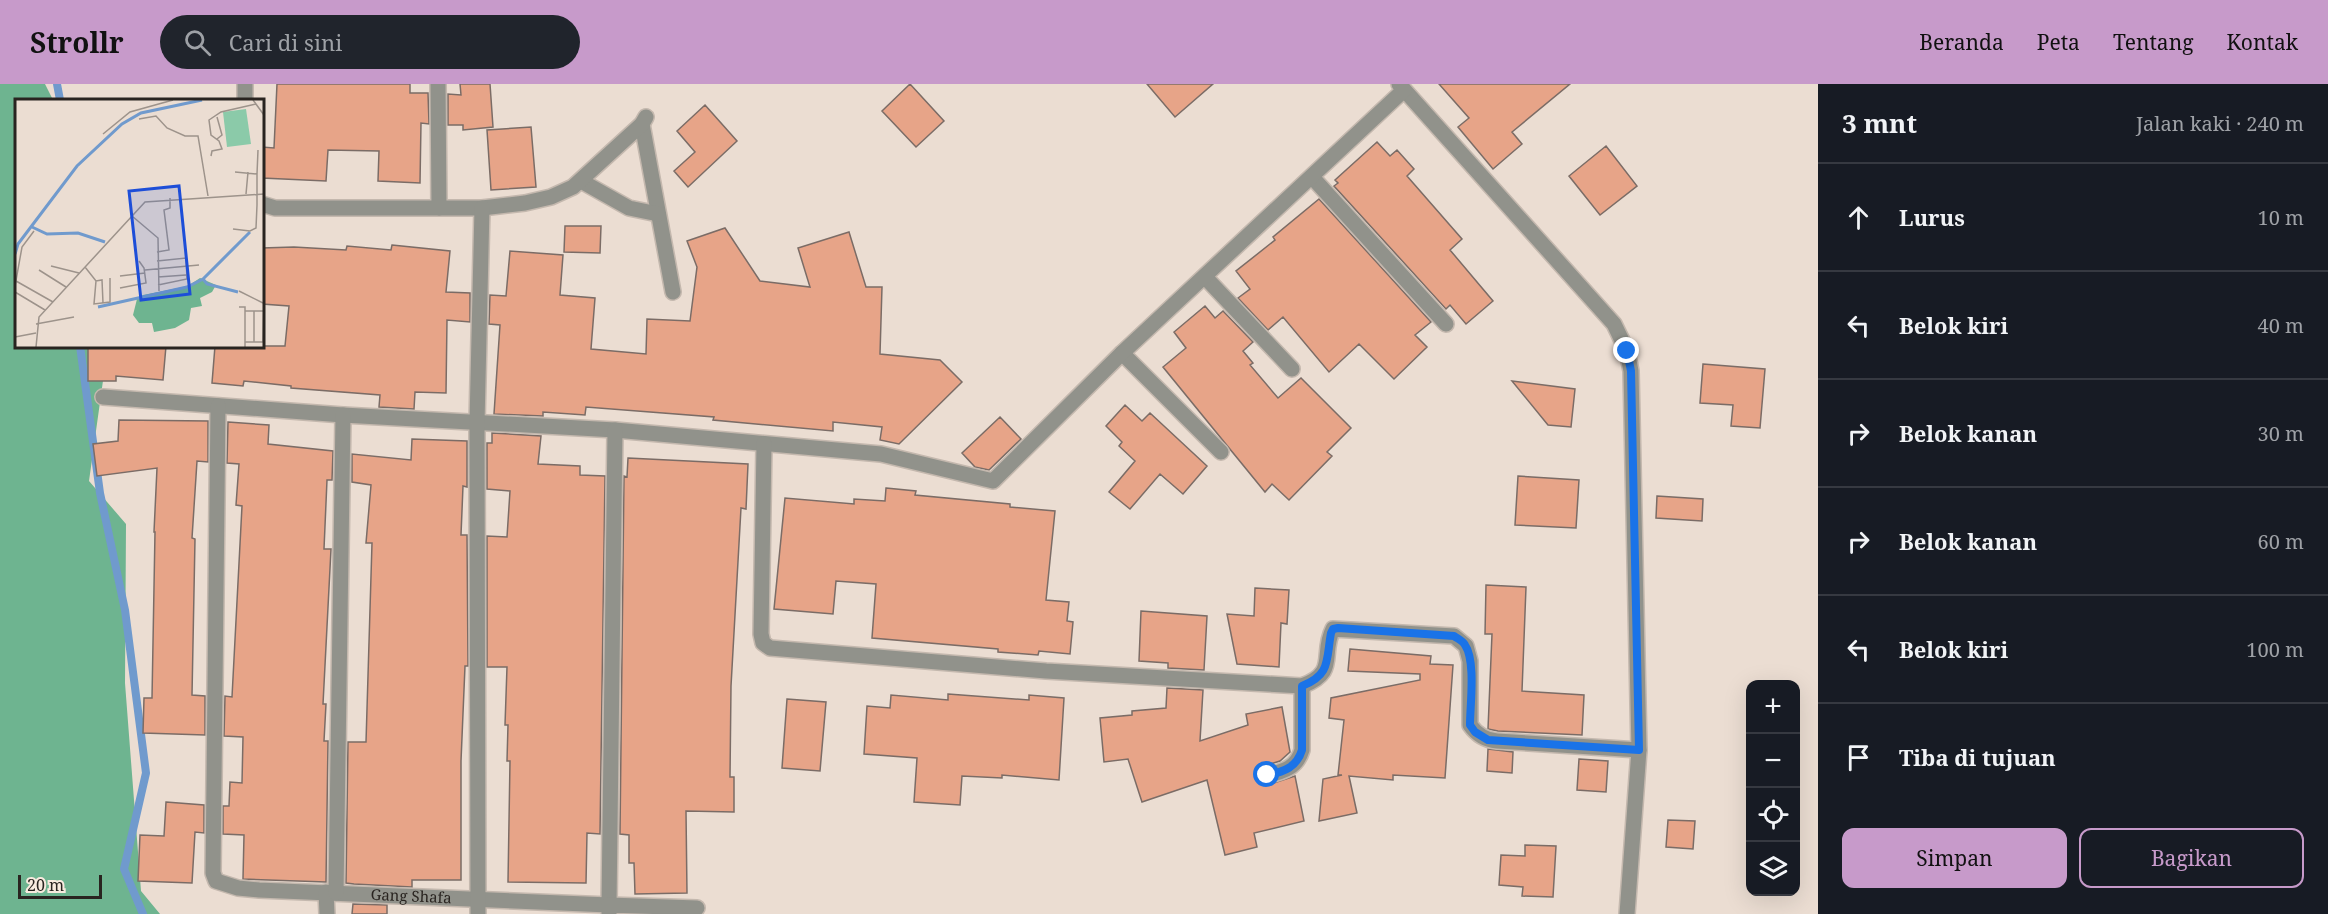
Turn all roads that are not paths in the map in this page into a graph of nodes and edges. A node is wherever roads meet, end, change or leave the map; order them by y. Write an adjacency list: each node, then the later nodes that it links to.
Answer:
1 (245, 84): 4 (street)
2 (438, 84): 8 (street)
3 (1402, 87): 5 (street); 24 (street)
4 (246, 99)
5 (1311, 177): 11 (street); 13 (street)
6 (581, 181): 9 (street); 10 (street); 10 (street)
7 (264, 205): 8 (street)
8 (439, 208): 9 (street)
9 (482, 208): 19 (street)
10 (658, 214): 12 (street)
11 (1205, 278): 14 (street); 15 (street)
12 (674, 292)
13 (1446, 324)
14 (1122, 353): 21 (street); 22 (street)
15 (1292, 369)
16 (103, 397): 17 (street)
17 (218, 405): 18 (street); 26 (street, Gang Shafa)
18 (343, 415): 19 (street); 26 (street)
19 (477, 423): 20 (street); 27 (street)
20 (615, 430): 21 (street); 29 (street)
21 (764, 444): 23 (street)
22 (1221, 452)
23 (1302, 686): 24 (street); 25 (street)
24 (1639, 750): 31 (street)
25 (1267, 775)
26 (331, 892): 27 (street, Gang Shafa); 30 (street)
27 (478, 907): 29 (street, Gang Shafa)
28 (697, 908): 29 (street, Gang Shafa)
29 (609, 909)
30 (327, 914)
31 (1627, 914)

